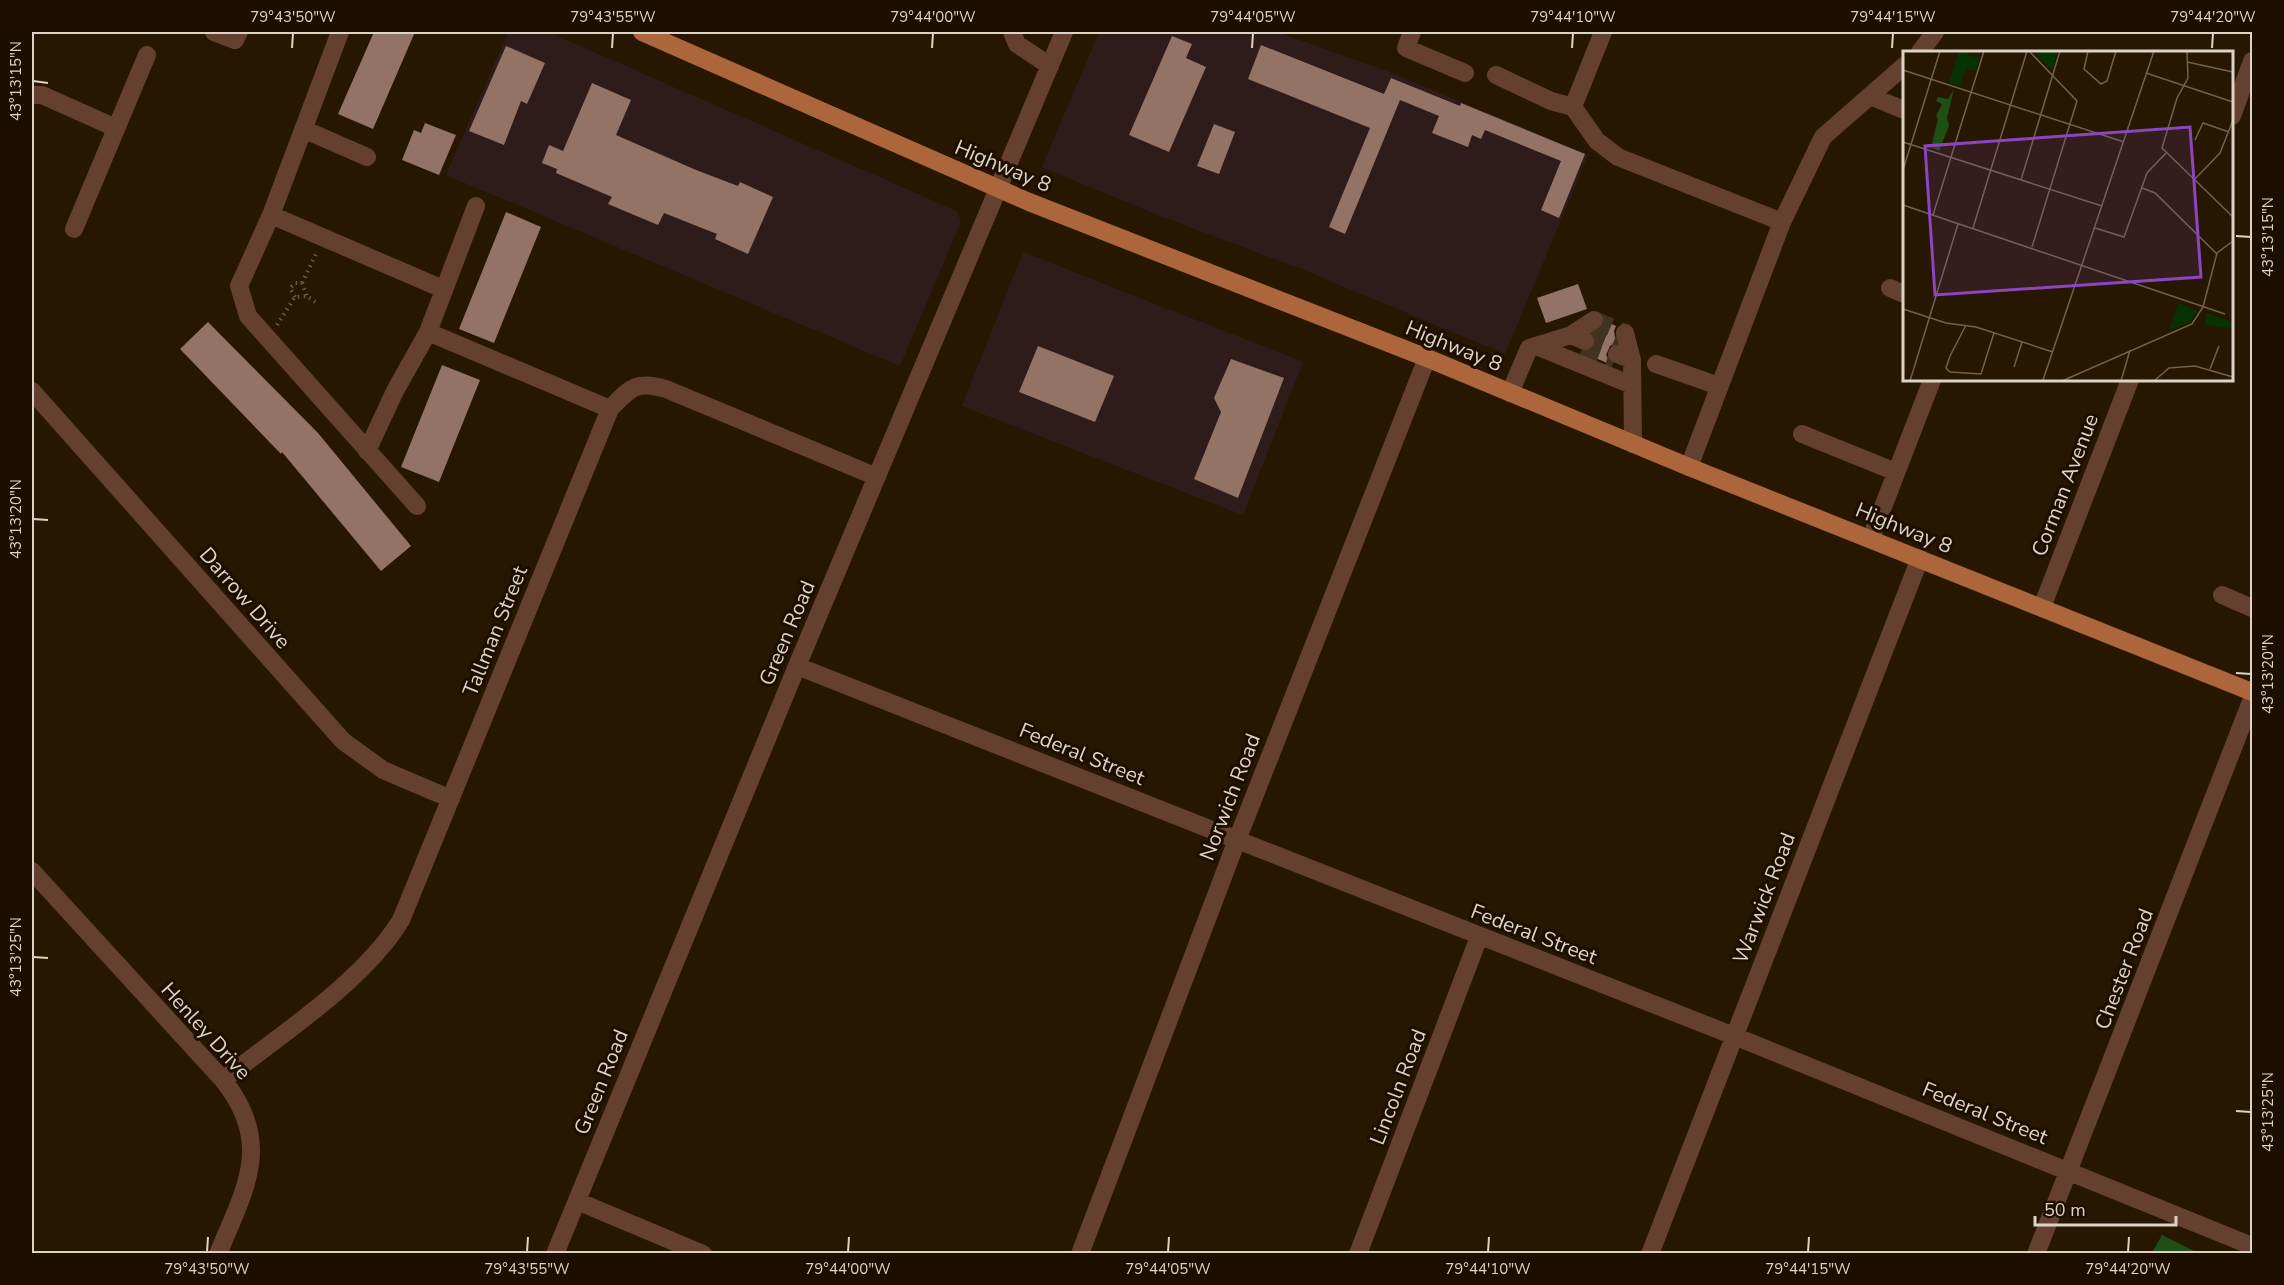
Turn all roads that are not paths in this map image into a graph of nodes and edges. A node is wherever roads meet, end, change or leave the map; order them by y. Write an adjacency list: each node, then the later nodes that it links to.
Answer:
1 (214, 32): 2 (street)
2 (239, 32)
3 (340, 32): 23 (street)
4 (642, 32): 25 (main road, Highway 8)
5 (1012, 32): 13 (street)
6 (1064, 32): 13 (street, Green Road)
7 (1412, 32): 15 (street)
8 (1603, 32): 19 (street)
9 (1935, 32): 10 (street)
10 (1921, 51)
11 (147, 55): 22 (street)
12 (2253, 62): 21 (street)
13 (1050, 66): 25 (street, Green Road)
14 (1903, 68): 18 (street)
15 (1465, 73)
16 (1496, 75): 19 (street)
17 (32, 95): 22 (street)
18 (1870, 96): 20 (street); 28 (street)
19 (1573, 107): 28 (street)
20 (1903, 109)
21 (2233, 113)
22 (116, 128): 29 (street)
23 (303, 129): 24 (street); 27 (street)
24 (367, 157)
25 (999, 190): 35 (main road, Highway 8); 49 (street, Green Road)
26 (476, 206): 30 (street)
27 (271, 215): 30 (street); 46 (street)
28 (1782, 222): 40 (street)
29 (74, 229)
30 (444, 289): 31 (street)
31 (428, 332): 43 (street); 46 (street)
32 (1583, 339): 33 (street)
33 (1536, 346): 39 (street); 42 (street)
34 (1620, 354): 39 (street)
35 (1427, 358): 42 (main road, Highway 8); 60 (street, Norwich Road)
36 (1656, 364): 40 (street)
37 (1932, 381): 48 (street)
38 (2130, 381): 54 (street, Corman Avenue)
39 (1632, 385): 45 (street)
40 (1719, 386): 47 (street)
41 (32, 392): 59 (street, Darrow Drive)
42 (1510, 393): 45 (main road, Highway 8)
43 (610, 409): 49 (street, Tallman Street); 59 (street, Tallman Street)
44 (1802, 434): 48 (street)
45 (1633, 444): 47 (main road, Highway 8)
46 (367, 451): 50 (street)
47 (1689, 467): 51 (main road, Highway 8)
48 (1896, 472): 51 (street)
49 (876, 477): 56 (street, Green Road)
50 (417, 506)
51 (1871, 538): 52 (main road, Highway 8)
52 (1920, 558): 54 (main road, Highway 8); 63 (street, Warwick Road)
53 (2222, 595): 55 (street)
54 (2042, 607): 57 (main road, Highway 8)
55 (2253, 608)
56 (797, 666): 60 (street, Federal Street); 66 (street, Green Road)
57 (2253, 692)
58 (2253, 699): 65 (street, Chester Road)
59 (451, 799): 64 (street, Tallman Street)
60 (1237, 840): 62 (street, Federal Street); 71 (street, Norwich Road)
61 (32, 871): 64 (street, Henley Drive)
62 (1479, 937): 63 (street, Federal Street); 72 (street, Lincoln Road)
63 (1734, 1036): 65 (street, Federal Street); 73 (street, Warwick Road)
64 (223, 1080): 68 (street, Henley Drive)
65 (2069, 1171): 67 (street, Federal Street); 74 (street, Chester Road)
66 (577, 1201): 69 (street, Green Road); 70 (street)
67 (2253, 1246)
68 (218, 1254)
69 (555, 1254)
70 (702, 1254)
71 (1080, 1254)
72 (1358, 1254)
73 (1650, 1254)
74 (2036, 1254)

